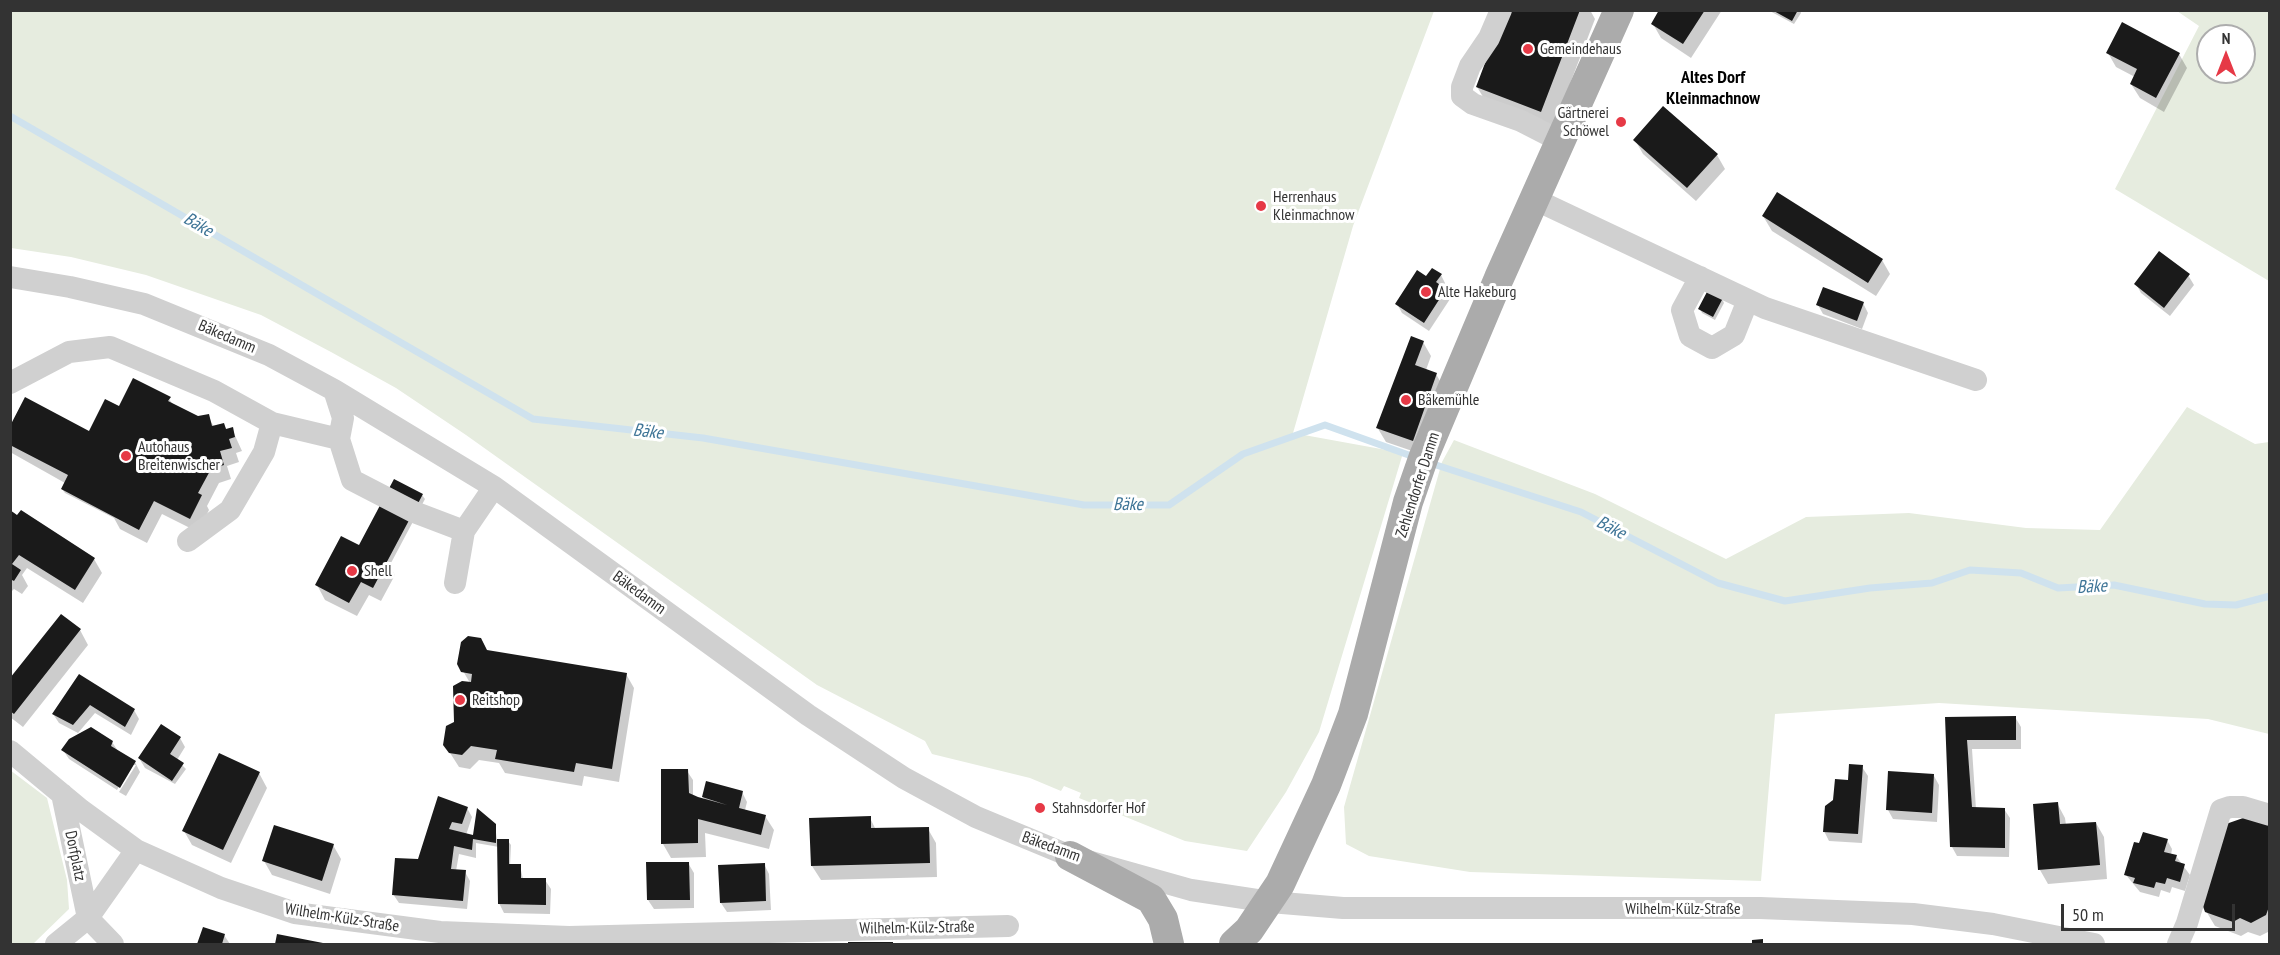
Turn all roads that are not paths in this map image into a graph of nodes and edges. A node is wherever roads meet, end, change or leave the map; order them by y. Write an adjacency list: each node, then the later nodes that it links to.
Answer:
1 (1501, 10): 3 (street)
2 (1619, 10): 3 (main road, Zehlendorfer Damm)
3 (1560, 141): 4 (main road, Zehlendorfer Damm)
4 (1534, 199): 6 (street); 22 (main road, Zehlendorfer Damm)
5 (10, 277): 10 (street, Bäkedamm)
6 (1700, 277): 7 (street); 7 (street)
7 (1748, 300): 8 (street)
8 (1976, 380)
9 (10, 383): 11 (street)
10 (334, 390): 12 (street); 13 (street, Bäkedamm)
11 (272, 423): 12 (street); 15 (street)
12 (339, 439): 14 (street)
13 (494, 487): 14 (street); 21 (street, Bäkedamm)
14 (464, 531): 16 (street)
15 (188, 541)
16 (455, 583)
17 (10, 751): 18 (street, Wilhelm-Külz-Straße)
18 (62, 794): 20 (street, Wilhelm-Külz-Straße); 23 (street, Dorfplatz)
19 (2270, 815): 32 (street)
20 (136, 850): 23 (street, Dorfplatz); 26 (street, Wilhelm-Külz-Straße)
21 (1070, 856): 22 (street, Bäkedamm); 29 (main road)
22 (1270, 902): 30 (main road, Zehlendorfer Damm); 31 (street, Wilhelm-Külz-Straße)
23 (88, 918): 27 (street, Dorfplatz); 28 (street)
24 (1008, 926): 25 (street, Wilhelm-Külz-Straße)
25 (739, 939): 26 (street, Wilhelm-Külz-Straße)
26 (573, 941)
27 (56, 945)
28 (113, 945)
29 (1169, 945)
30 (1234, 945)
31 (2094, 945)
32 (2178, 945)

